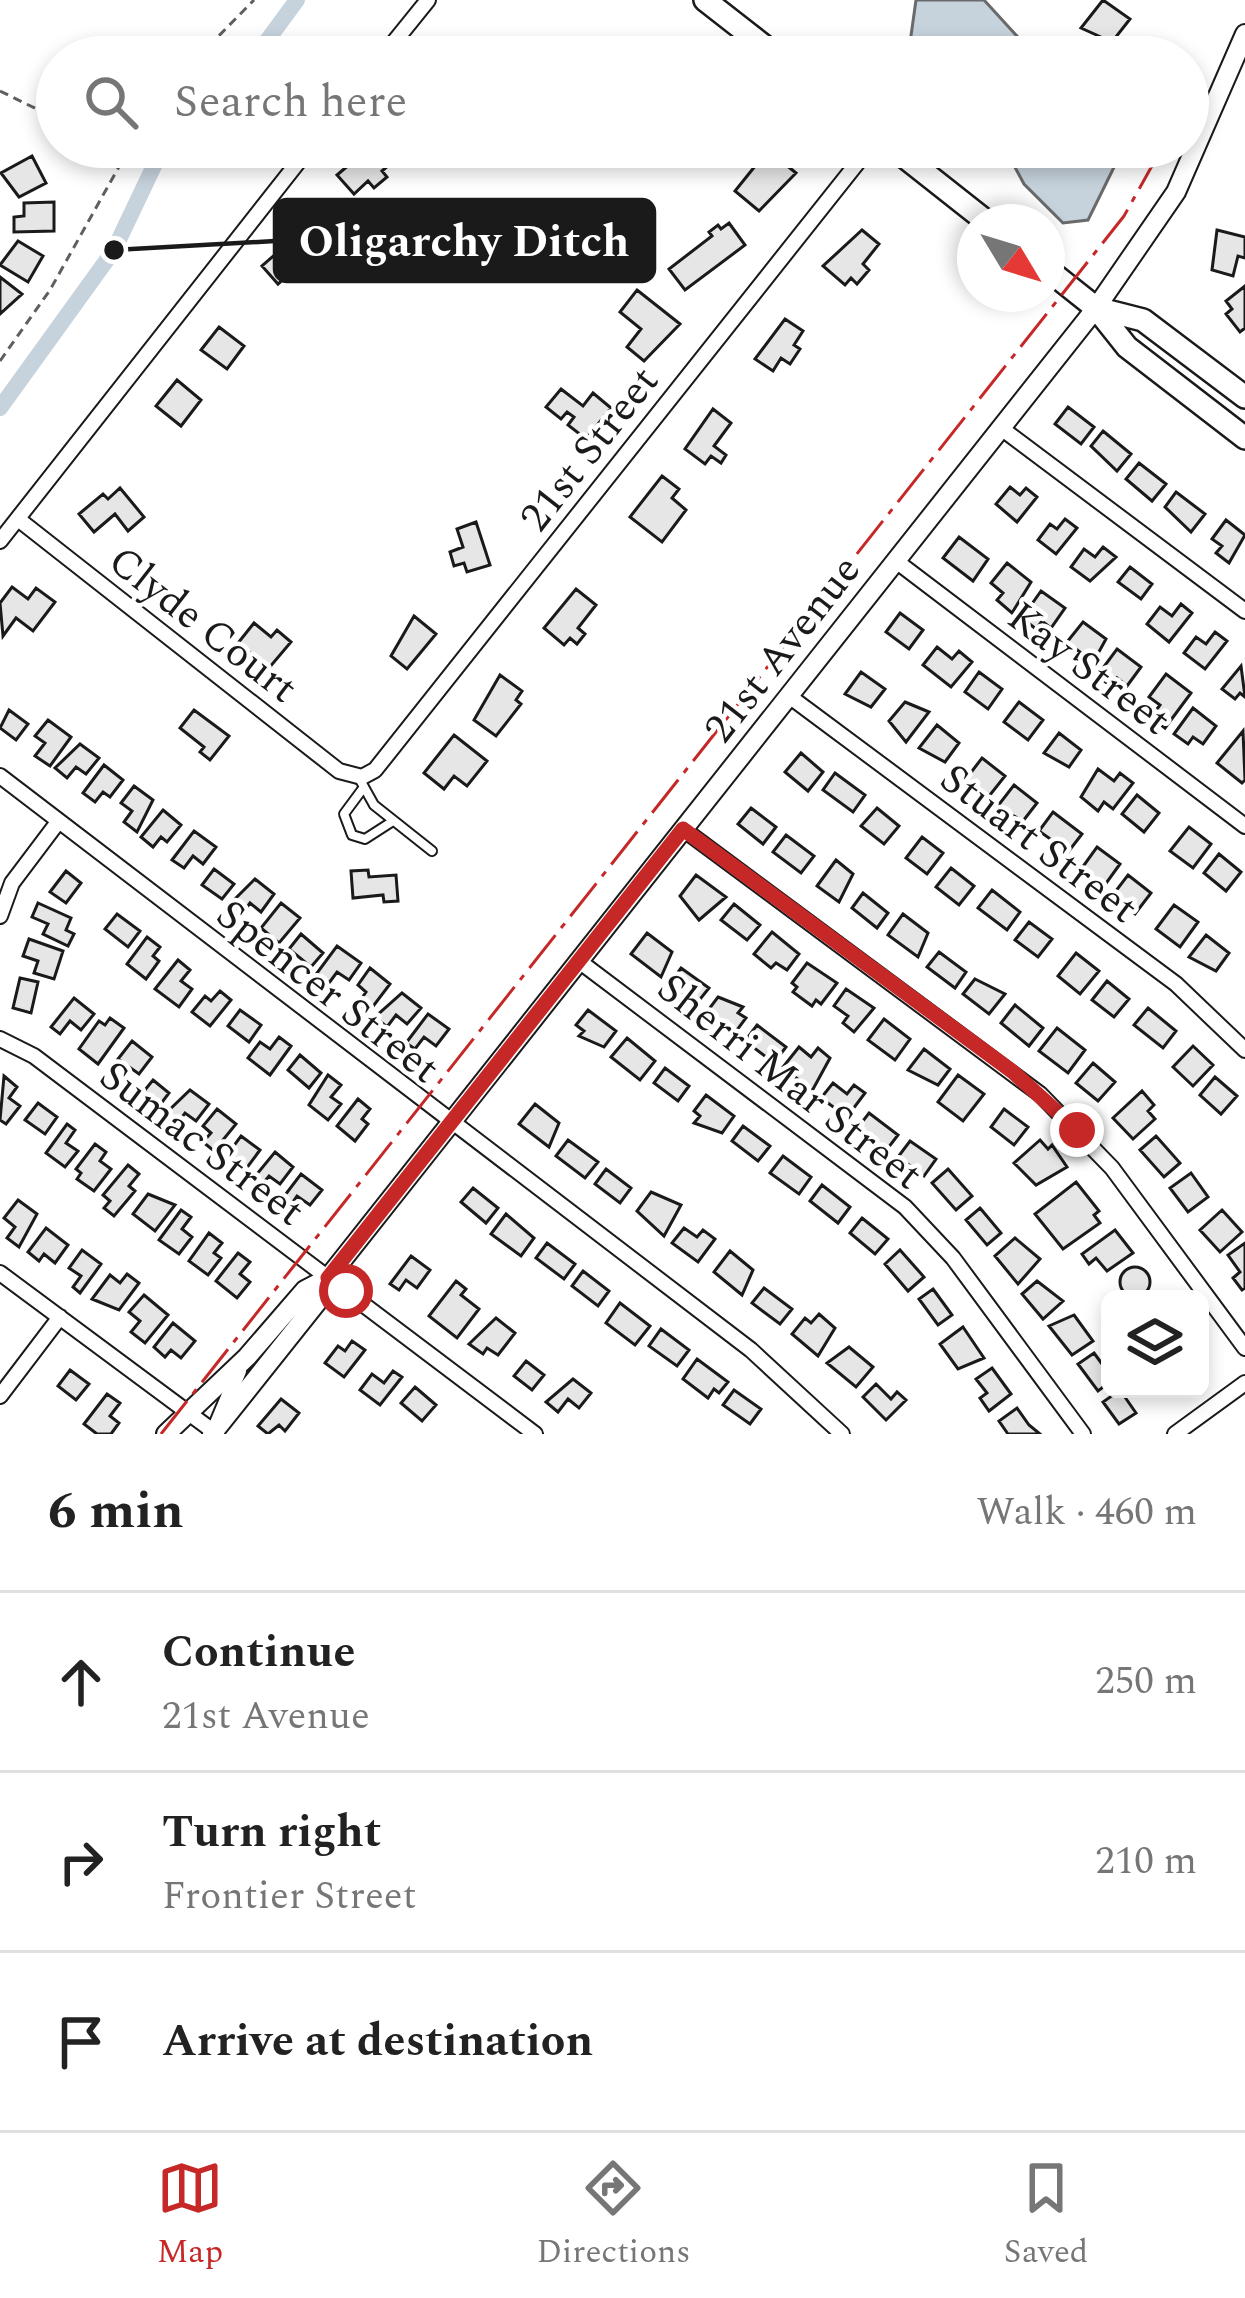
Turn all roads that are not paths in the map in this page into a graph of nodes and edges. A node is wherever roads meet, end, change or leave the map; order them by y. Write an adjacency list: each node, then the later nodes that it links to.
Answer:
1 (428, 0): 4 (street)
2 (706, 0): 5 (main road)
3 (1245, 34): 6 (street, 21st Avenue)
4 (399, 36)
5 (751, 36)
6 (1209, 116)
7 (294, 168): 17 (street)
8 (852, 168): 23 (street, 21st Street)
9 (919, 168): 11 (main road)
10 (1186, 168): 13 (street, 21st Avenue)
11 (964, 204)
12 (1065, 283): 13 (main road)
13 (1096, 308): 14 (main road); 15 (street, 21st Avenue); 16 (main road)
14 (1245, 397)
15 (1001, 428): 19 (street, 21st Avenue); 20 (street)
16 (1245, 438)
17 (18, 519): 18 (street); 23 (street, Clyde Court)
18 (0, 542)
19 (896, 561): 21 (street, 21st Avenue); 26 (street, Kay Street)
20 (1245, 611)
21 (789, 696): 27 (street, 21st Avenue); 32 (street, Stuart Street)
22 (0, 776): 25 (street, Spencer Street)
23 (358, 780): 24 (lane); 24 (lane)
24 (393, 820): 28 (lane)
25 (58, 822): 29 (street); 33 (street, Spencer Street)
26 (1245, 826)
27 (683, 829): 30 (street, 21st Avenue); 37 (street)
28 (432, 851)
29 (0, 916)
30 (579, 961): 33 (street, 21st Avenue); 47 (street, Sherri Mar Street)
31 (0, 1039): 35 (street, Sumac Street)
32 (1245, 1050)
33 (449, 1124): 35 (street, 21st Avenue); 46 (street, Spencer Street)
34 (0, 1273): 36 (street)
35 (328, 1278): 38 (street, 21st Avenue); 42 (street, 21st Avenue); 45 (street, Sumac Street)
36 (60, 1318): 40 (street); 41 (street)
37 (1245, 1348)
38 (248, 1357): 41 (street, 21st Avenue); 42 (street)
39 (1245, 1383): 48 (street)
40 (0, 1396)
41 (191, 1415): 42 (street); 43 (street, 21st Avenue); 44 (street)
42 (214, 1433)
43 (166, 1434)
44 (189, 1434)
45 (535, 1434)
46 (842, 1434)
47 (1083, 1434)
48 (1175, 1434)

